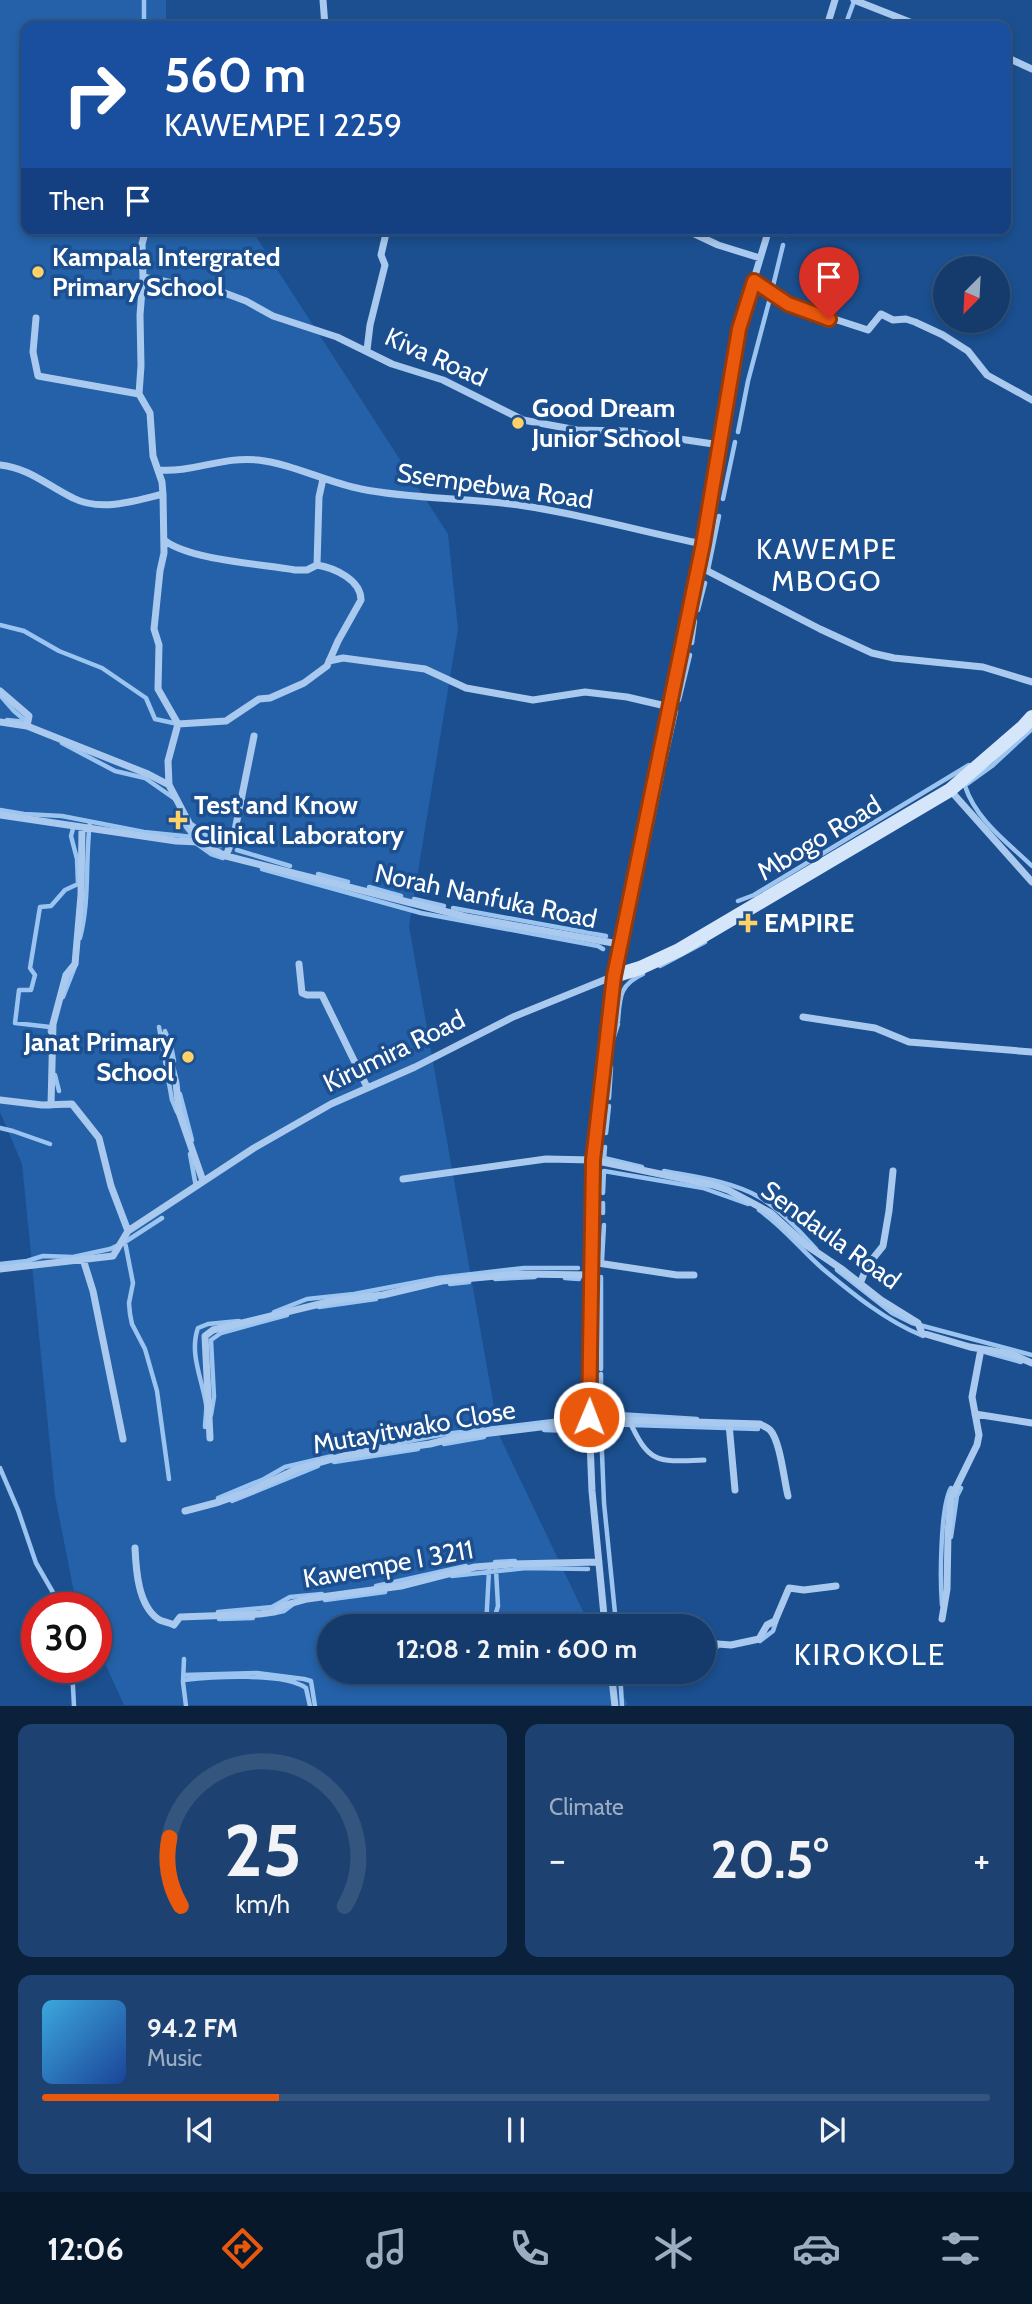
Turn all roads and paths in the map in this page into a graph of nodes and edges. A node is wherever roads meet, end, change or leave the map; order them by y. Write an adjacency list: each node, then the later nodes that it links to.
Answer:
1 (323, 0): 4 (street)
2 (835, 0): 5 (street)
3 (854, 0): 6 (street)
4 (325, 21)
5 (829, 21)
6 (907, 21)
7 (1011, 59): 8 (street)
8 (1032, 69)
9 (144, 235): 14 (street)
10 (386, 235): 17 (street)
11 (697, 235): 13 (street)
12 (767, 235): 13 (street)
13 (760, 258): 15 (street)
14 (143, 277): 17 (street, Kiva Road); 18 (street)
15 (754, 281): 19 (street); 20 (street)
16 (36, 318): 18 (street)
17 (367, 350): 20 (street, Kiva Road)
18 (139, 394): 22 (street)
19 (1032, 400)
20 (720, 445): 26 (street)
21 (0, 465): 24 (street)
22 (158, 470): 23 (street, Ssempebwa Road); 24 (street)
23 (323, 479): 26 (street, Ssempebwa Road); 27 (street)
24 (163, 495): 25 (street)
25 (163, 540): 27 (street); 35 (street)
26 (703, 544): 28 (street)
27 (317, 565): 29 (street)
28 (698, 566): 30 (street); 32 (street)
29 (329, 661): 32 (street); 35 (street)
30 (1032, 682)
31 (0, 691): 36 (street)
32 (670, 707): 45 (street)
33 (1032, 717): 39 (street, Mbogo Road)
34 (0, 722): 36 (street)
35 (178, 724): 38 (street)
36 (27, 726): 38 (street)
37 (254, 736): 43 (street)
38 (169, 785): 42 (street)
39 (950, 790): 44 (street); 47 (street, Mbogo Road)
40 (0, 815): 41 (street)
41 (82, 828): 42 (street); 53 (street)
42 (199, 842): 43 (street, Norah Nanfuka Road)
43 (226, 856): 45 (street, Norah Nanfuka Road)
44 (1032, 882)
45 (619, 944): 47 (street)
46 (299, 964): 51 (street)
47 (614, 976): 51 (street, Kirumira Road); 54 (street)
48 (803, 1017): 50 (street)
49 (163, 1035): 57 (street)
50 (1032, 1052)
51 (367, 1087): 57 (street, Kirumira Road)
52 (0, 1100): 53 (street)
53 (51, 1105): 58 (street)
54 (593, 1160): 56 (street, Sendaula Road); 60 (street); 64 (street, Sendaula Road)
55 (892, 1171): 64 (street)
56 (404, 1179)
57 (202, 1181): 58 (street, Kirumira Road)
58 (128, 1231): 59 (street, Kirumira Road)
59 (83, 1259): 61 (street); 73 (street)
60 (591, 1262): 62 (street); 63 (street)
61 (0, 1269)
62 (591, 1275): 68 (street); 72 (street)
63 (694, 1275)
64 (860, 1284): 65 (street, Sendaula Road)
65 (981, 1349): 66 (street, Sendaula Road); 67 (street)
66 (1032, 1363)
67 (975, 1414): 70 (street); 82 (street)
68 (589, 1417): 69 (street, Mutayitwako Close); 77 (street, Mutayitwako Close); 79 (street)
69 (629, 1420): 71 (street, Mutayitwako Close); 74 (lane)
70 (1032, 1423)
71 (729, 1424): 75 (street); 76 (street, Mutayitwako Close)
72 (210, 1438)
73 (123, 1439)
74 (704, 1460)
75 (736, 1490)
76 (788, 1496)
77 (185, 1511)
78 (135, 1548): 79 (street, Kawempe I 3211)
79 (599, 1562): 81 (street)
80 (836, 1586): 83 (street)
81 (604, 1614)
82 (942, 1619)
83 (716, 1644)
84 (612, 1684): 85 (street)
85 (615, 1706)

